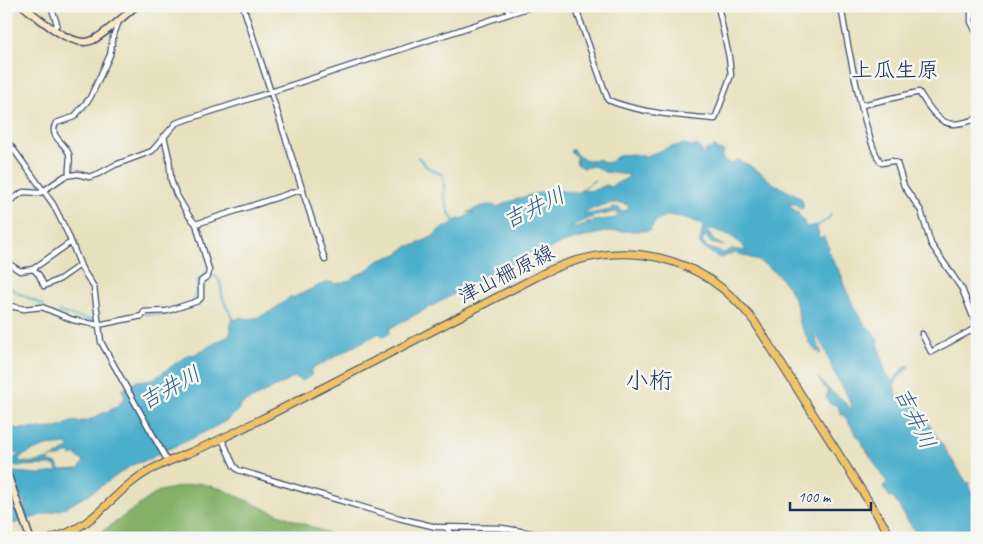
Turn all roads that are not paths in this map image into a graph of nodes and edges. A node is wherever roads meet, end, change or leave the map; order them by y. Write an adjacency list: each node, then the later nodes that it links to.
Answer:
1 (23, 6): 13 (main road)
2 (51, 6): 13 (street)
3 (136, 6): 12 (main road)
4 (243, 6): 15 (street)
5 (506, 6): 11 (street)
6 (533, 6): 11 (street)
7 (575, 6): 8 (street)
8 (718, 6)
9 (841, 6): 16 (street)
10 (971, 6): 14 (street)
11 (508, 14): 15 (street)
12 (119, 19): 13 (main road); 20 (street)
13 (53, 29)
14 (977, 30)
15 (272, 91): 18 (street); 21 (street)
16 (862, 105): 17 (street); 32 (street)
17 (977, 119)
18 (164, 136): 20 (street); 24 (street)
19 (6, 139): 22 (street)
20 (69, 174): 22 (street)
21 (303, 189): 24 (street); 26 (street)
22 (43, 191): 23 (street); 25 (street)
23 (6, 204)
24 (196, 224): 31 (street)
25 (71, 242): 28 (street); 29 (street)
26 (325, 260)
27 (6, 262): 29 (street)
28 (80, 265): 29 (street); 31 (street)
29 (33, 269)
30 (6, 305): 31 (street)
31 (98, 326): 35 (street)
32 (976, 328): 33 (street)
33 (922, 334)
34 (222, 439): 35 (main road, 津山柵原線); 37 (street); 42 (main road, 津山柵原線)
35 (168, 462): 39 (main road, 津山柵原線)
36 (6, 470): 38 (main road)
37 (446, 528): 40 (street); 41 (street)
38 (30, 538)
39 (52, 538)
40 (455, 538)
41 (561, 538)
42 (892, 538)

